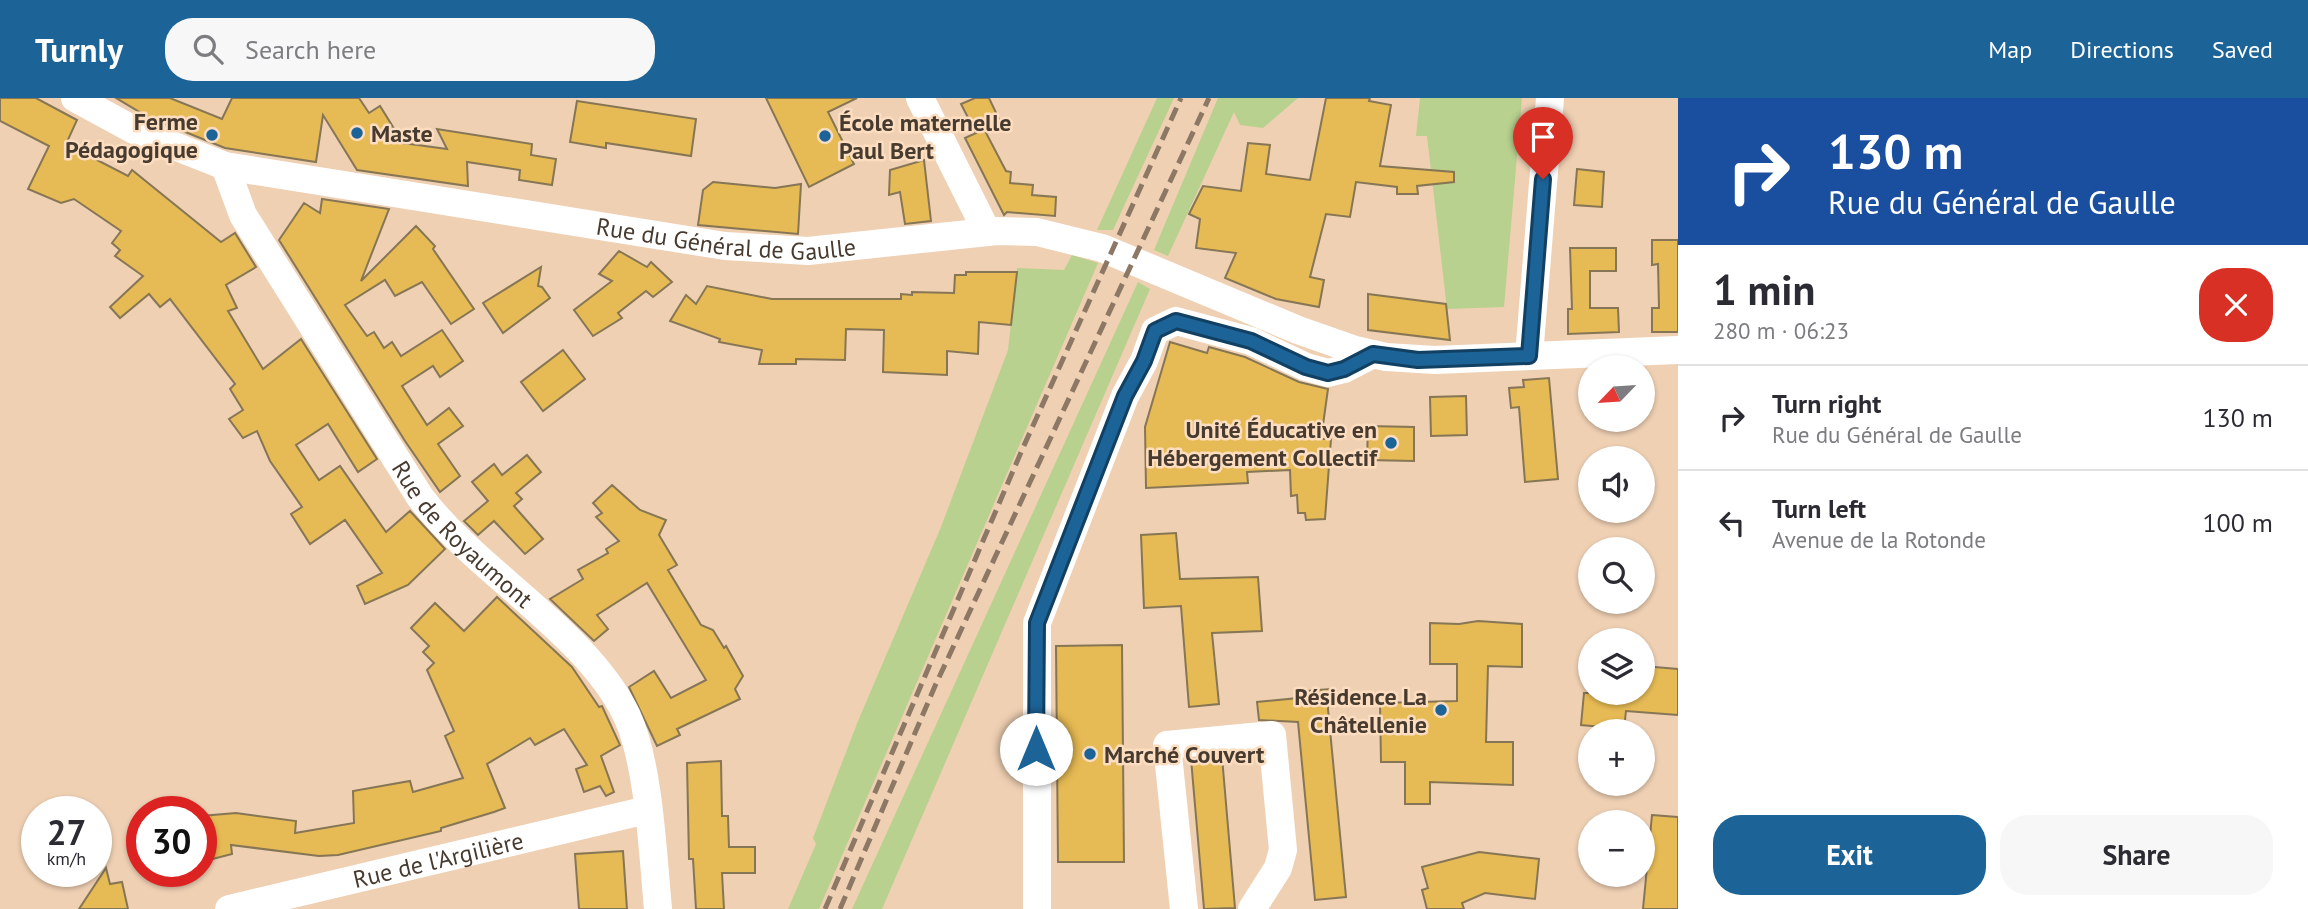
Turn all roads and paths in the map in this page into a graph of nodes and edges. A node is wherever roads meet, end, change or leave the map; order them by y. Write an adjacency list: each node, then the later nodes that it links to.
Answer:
1 (75, 98): 4 (street, Rue du Général de Gaulle)
2 (920, 98): 5 (street)
3 (1550, 98): 8 (street)
4 (225, 166): 5 (street, Rue du Général de Gaulle); 9 (street, Rue de Royaumont)
5 (987, 232): 7 (street, Rue du Général de Gaulle)
6 (1678, 349): 8 (street, Rue du Général de Gaulle)
7 (1373, 354): 8 (street, Rue du Général de Gaulle); 12 (street)
8 (1529, 356)
9 (648, 810): 10 (street, Rue de l'Argilière); 11 (street, Rue de Royaumont)
10 (229, 909)
11 (658, 909)
12 (1037, 909)
13 (1184, 909): 14 (street)
14 (1252, 909)

